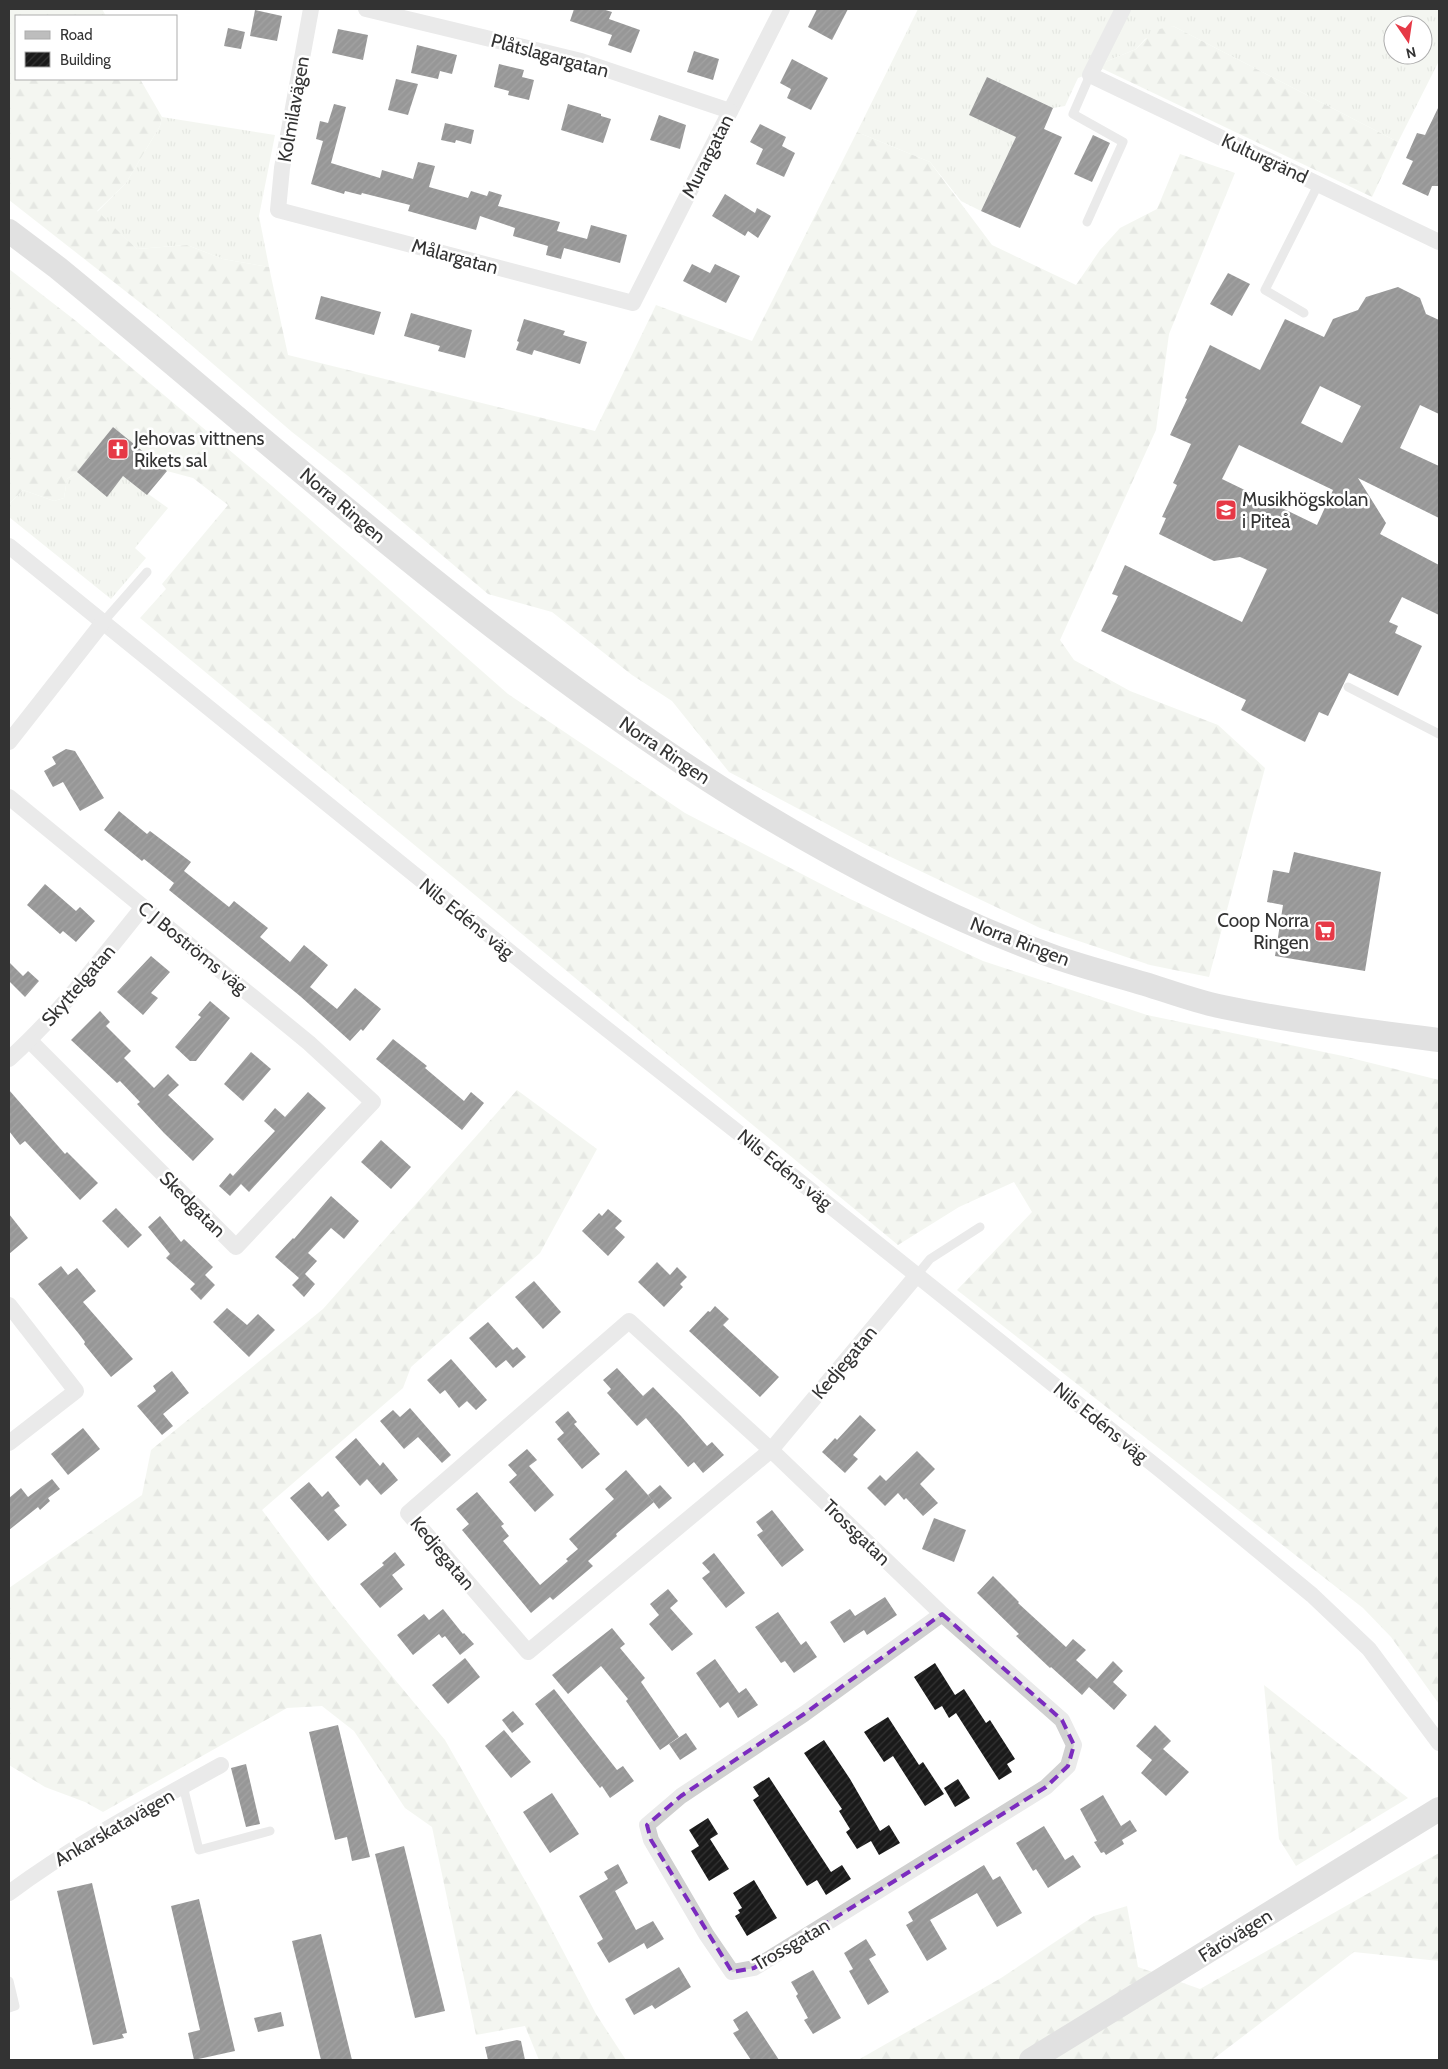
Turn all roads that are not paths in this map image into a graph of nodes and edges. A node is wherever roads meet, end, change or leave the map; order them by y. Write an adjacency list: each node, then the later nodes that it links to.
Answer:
1 (311, 9): 8 (street, Kolmilavägen)
2 (366, 9): 6 (street, Plåtslagargatan)
3 (782, 9): 6 (street, Murargatan)
4 (1123, 9): 5 (street)
5 (1090, 75): 7 (street, Kulturgränd); 9 (lane)
6 (730, 111): 12 (street, Murargatan)
7 (1319, 183): 11 (street, Kulturgränd); 13 (lane)
8 (278, 210): 12 (street, Målargatan)
9 (1087, 222)
10 (9, 231): 23 (main road, Norra Ringen)
11 (1439, 242)
12 (633, 302)
13 (1304, 313)
14 (9, 546): 16 (street, Nils Edéns väg)
15 (146, 572): 16 (lane)
16 (104, 621): 19 (street); 27 (street, Nils Edéns väg)
17 (1348, 687): 18 (lane)
18 (1439, 734)
19 (9, 742)
20 (9, 797): 21 (street, C J Boströms väg)
21 (143, 906): 22 (street, Skyttelgatan); 25 (street, C J Boströms väg)
22 (30, 1040): 24 (street, Skyttelgatan); 25 (street, Skedgatan)
23 (1439, 1040)
24 (9, 1059)
25 (372, 1102)
26 (980, 1227): 27 (lane)
27 (916, 1275): 30 (street, Kedjegatan); 32 (street, Nils Edéns väg)
28 (9, 1305): 29 (street)
29 (9, 1443)
30 (771, 1450): 30 (street, Kedjegatan); 31 (street, Trossgatan)
31 (942, 1614): 31 (street, Trossgatan)
32 (1439, 1743)
33 (221, 1765): 34 (street, Ankarskatavägen)
34 (183, 1786): 36 (lane); 37 (street, Ankarskatavägen)
35 (1439, 1809): 40 (main road, Fårövägen)
36 (270, 1831)
37 (9, 1893)
38 (9, 1981): 39 (lane)
39 (9, 2008)
40 (1031, 2060)

